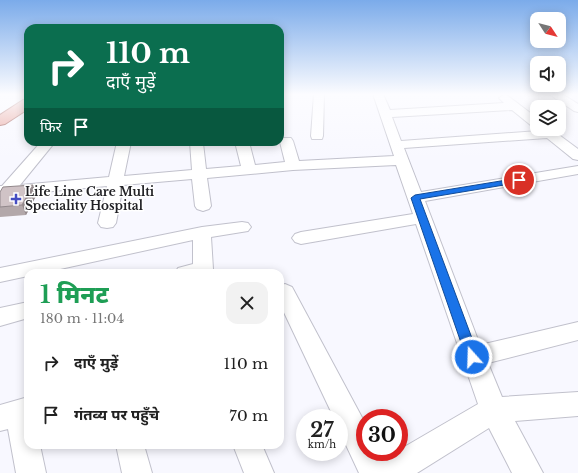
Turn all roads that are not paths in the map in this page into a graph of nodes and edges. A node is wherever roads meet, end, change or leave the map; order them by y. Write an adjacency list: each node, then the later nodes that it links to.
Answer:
1 (9, 116): 4 (main road)
2 (318, 116): 6 (street)
3 (386, 116): 13 (street)
4 (0, 122)
5 (530, 134): 13 (street)
6 (317, 136)
7 (551, 136): 14 (street)
8 (286, 141): 15 (street)
9 (44, 146): 20 (street)
10 (123, 146): 19 (street)
11 (196, 146): 18 (street)
12 (243, 146): 16 (street)
13 (399, 153): 15 (street); 21 (street)
14 (578, 156)
15 (293, 166): 16 (street)
16 (249, 170): 18 (street)
17 (578, 170): 21 (street)
18 (200, 174): 19 (street); 22 (street)
19 (114, 182): 20 (street); 24 (street)
20 (3, 191)
21 (415, 198): 23 (street)
22 (203, 206)
23 (422, 218): 27 (street); 36 (street)
24 (107, 223)
25 (242, 227): 26 (street)
26 (202, 233): 28 (street); 29 (street)
27 (301, 238)
28 (29, 269)
29 (203, 269)
30 (24, 270): 31 (street)
31 (0, 275)
32 (285, 292): 47 (street)
33 (24, 311): 34 (street)
34 (0, 317)
35 (578, 331): 36 (street)
36 (472, 357): 38 (street)
37 (578, 404): 38 (street)
38 (494, 410): 48 (street); 49 (street)
39 (16, 413): 40 (street)
40 (24, 445)
41 (25, 449): 44 (street)
42 (131, 449): 45 (street)
43 (249, 449): 46 (street)
44 (31, 473)
45 (137, 473)
46 (259, 473)
47 (375, 473)
48 (389, 473)
49 (528, 473)

